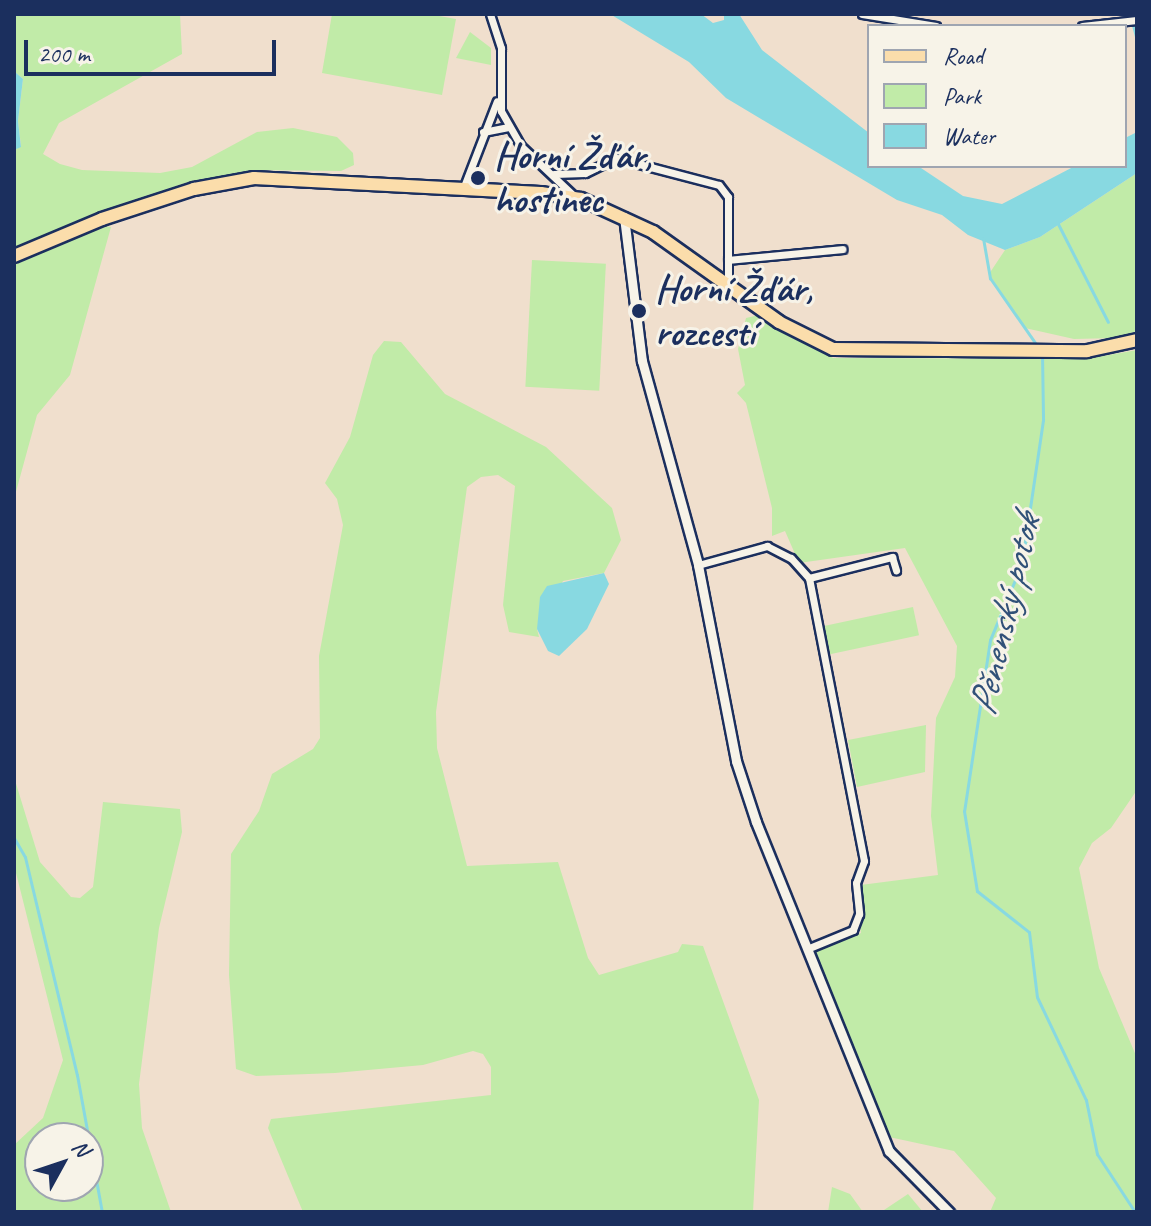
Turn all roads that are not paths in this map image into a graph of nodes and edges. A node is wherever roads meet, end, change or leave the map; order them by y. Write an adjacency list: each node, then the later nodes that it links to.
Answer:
1 (490, 14): 6 (street)
2 (862, 14): 4 (street)
3 (1137, 20): 5 (street)
4 (924, 24)
5 (1100, 24)
6 (498, 100): 7 (street); 8 (street)
7 (509, 127): 8 (street); 9 (street)
8 (483, 132): 10 (street)
9 (554, 174): 11 (street); 15 (street)
10 (463, 189): 11 (main road); 14 (main road)
11 (576, 197): 12 (main road)
12 (624, 217): 16 (main road); 18 (street)
13 (842, 249): 15 (street)
14 (14, 256)
15 (728, 260): 16 (street)
16 (728, 285): 17 (main road)
17 (1137, 340)
18 (698, 565): 20 (street); 21 (street)
19 (896, 570): 20 (street)
20 (809, 578): 21 (street)
21 (807, 949): 22 (street)
22 (943, 1210)

